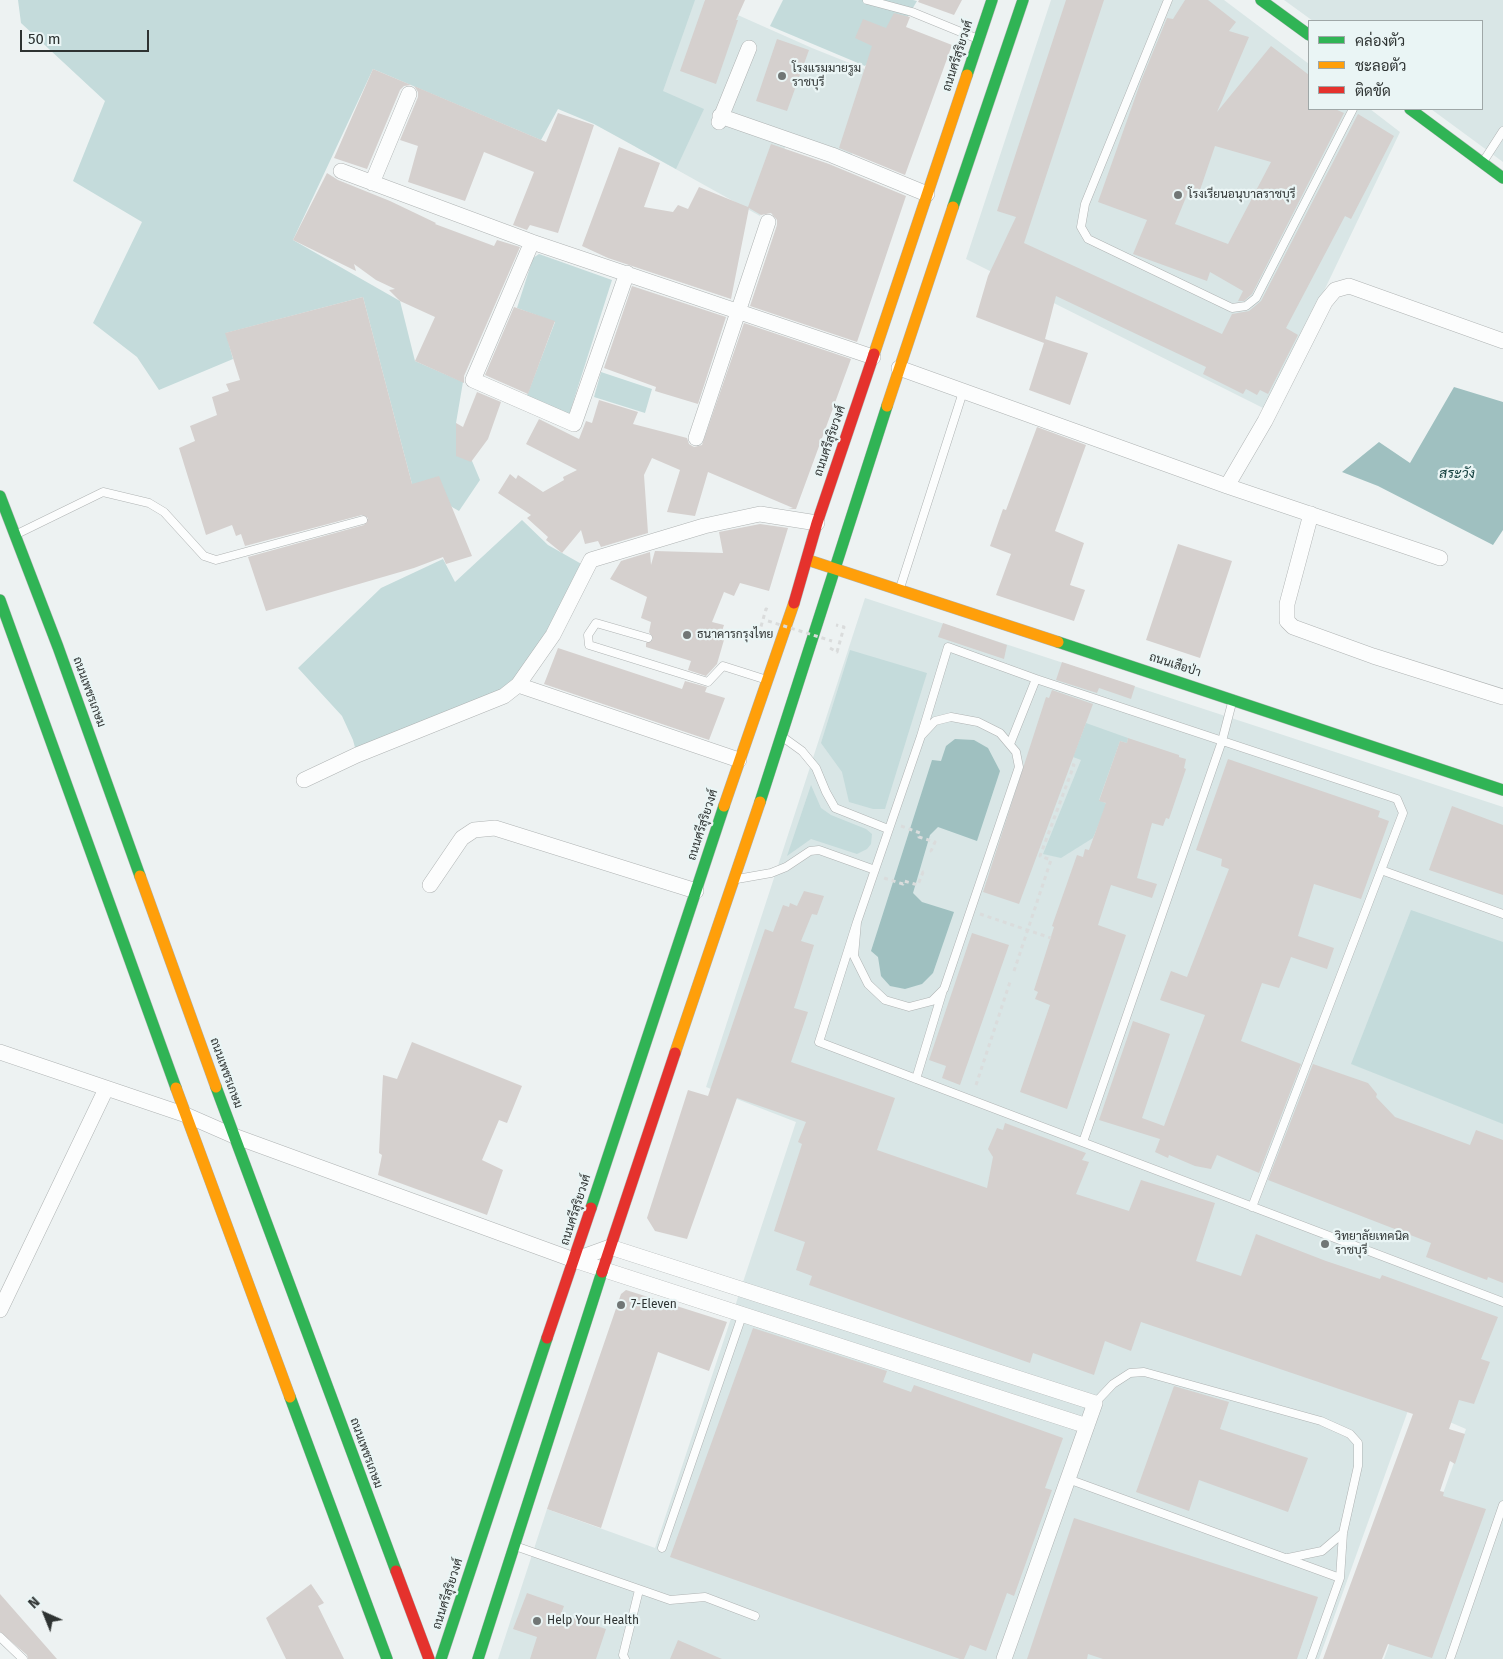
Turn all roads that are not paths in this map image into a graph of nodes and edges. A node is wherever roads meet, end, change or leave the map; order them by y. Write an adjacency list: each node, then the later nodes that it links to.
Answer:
1 (866, 0): 7 (lane)
2 (992, 0): 7 (main road, ถนนศรีสุริยวงศ์)
3 (1023, 0): 23 (main road, ถนนศรีสุริยวงศ์)
4 (1168, 0): 10 (lane)
5 (1261, 0): 6 (main road)
6 (1308, 34)
7 (979, 39): 17 (main road, ถนนศรีสุริยวงศ์)
8 (749, 48): 17 (street)
9 (409, 94): 16 (street)
10 (1352, 110)
11 (1411, 110): 13 (main road)
12 (1503, 131): 13 (lane)
13 (1483, 162): 15 (main road)
14 (340, 171): 16 (street)
15 (1503, 178)
16 (372, 183): 19 (street)
17 (927, 194): 23 (main road, ถนนศรีสุริยวงศ์)
18 (768, 222): 21 (street)
19 (532, 242): 20 (street); 20 (street)
20 (627, 273): 21 (street)
21 (738, 312): 23 (street); 25 (street)
22 (1503, 341): 26 (street)
23 (886, 362): 24 (street); 30 (main road, ถนนศรีสุริยวงศ์); 34 (main road, ถนนศรีสุริยวงศ์)
24 (963, 392): 26 (street); 35 (lane)
25 (696, 438)
26 (1226, 486): 28 (street)
27 (0, 496): 31 (main road, ถนนเพชรเกษม)
28 (1311, 514): 32 (street); 41 (street)
29 (363, 520): 31 (lane)
30 (817, 523): 33 (main road, ถนนศรีสุริยวงศ์); 40 (street)
31 (15, 534): 63 (main road, ถนนเพชรเกษม)
32 (1440, 558)
33 (808, 560): 34 (main road, ถนนเสือป่า); 39 (main road, ถนนศรีสุริยวงศ์)
34 (837, 570): 35 (main road, ถนนเสือป่า); 44 (main road, ถนนศรีสุริยวงศ์)
35 (899, 590): 42 (main road, ถนนเสือป่า)
36 (0, 601): 62 (main road)
37 (648, 638): 39 (lane)
38 (1036, 679): 43 (lane); 45 (lane); 46 (lane)
39 (768, 680): 47 (main road, ถนนศรีสุริยวงศ์)
40 (518, 685): 47 (street); 48 (street)
41 (1503, 697)
42 (1233, 699): 45 (lane); 49 (main road, ถนนเสือป่า)
43 (920, 736): 46 (lane); 50 (lane)
44 (782, 737): 50 (lane); 53 (main road, ถนนศรีสุริยวงศ์)
45 (1222, 741): 52 (lane); 64 (lane)
46 (1010, 744): 58 (lane)
47 (740, 760): 55 (main road, ถนนศรีสุริยวงศ์)
48 (304, 780)
49 (1503, 790)
50 (888, 829): 51 (lane)
51 (875, 870): 53 (lane); 57 (lane)
52 (1381, 870): 56 (lane); 65 (lane)
53 (734, 879): 66 (main road, ถนนศรีสุริยวงศ์)
54 (430, 884): 55 (street)
55 (696, 891): 67 (main road, ถนนศรีสุริยวงศ์)
56 (1503, 914)
57 (857, 922): 58 (lane); 60 (lane)
58 (944, 989): 60 (lane)
59 (0, 1052): 61 (street)
60 (916, 1079): 64 (lane)
61 (106, 1089): 62 (street); 70 (street)
62 (186, 1115): 63 (street); 87 (main road)
63 (234, 1136): 67 (street); 88 (main road, ถนนเพชรเกษม)
64 (1082, 1142): 65 (lane)
65 (1252, 1206): 69 (lane)
66 (610, 1247): 67 (street); 68 (main road, ถนนศรีสุริยวงศ์); 72 (street)
67 (574, 1260): 68 (street); 89 (main road, ถนนศรีสุริยวงศ์)
68 (604, 1269): 71 (street); 79 (main road, ถนนศรีสุริยวงศ์)
69 (1503, 1302)
70 (0, 1310)
71 (743, 1313): 73 (street); 80 (lane)
72 (916, 1345): 73 (street); 74 (street)
73 (908, 1367): 75 (street)
74 (1095, 1404): 75 (street); 78 (lane)
75 (1088, 1426): 76 (street)
76 (1068, 1479): 81 (lane); 92 (street)
77 (1503, 1505): 94 (lane)
78 (1343, 1533): 81 (lane); 82 (lane)
79 (515, 1546): 83 (lane); 90 (main road, ถนนศรีสุริยวงศ์)
80 (662, 1548)
81 (1287, 1559): 82 (lane)
82 (1340, 1578): 93 (lane)
83 (639, 1590): 84 (lane); 91 (lane)
84 (755, 1616)
85 (0, 1637): 86 (lane)
86 (23, 1659)
87 (387, 1659)
88 (429, 1659)
89 (441, 1659)
90 (478, 1659)
91 (625, 1659)
92 (1004, 1659)
93 (1311, 1659)
94 (1450, 1659)

